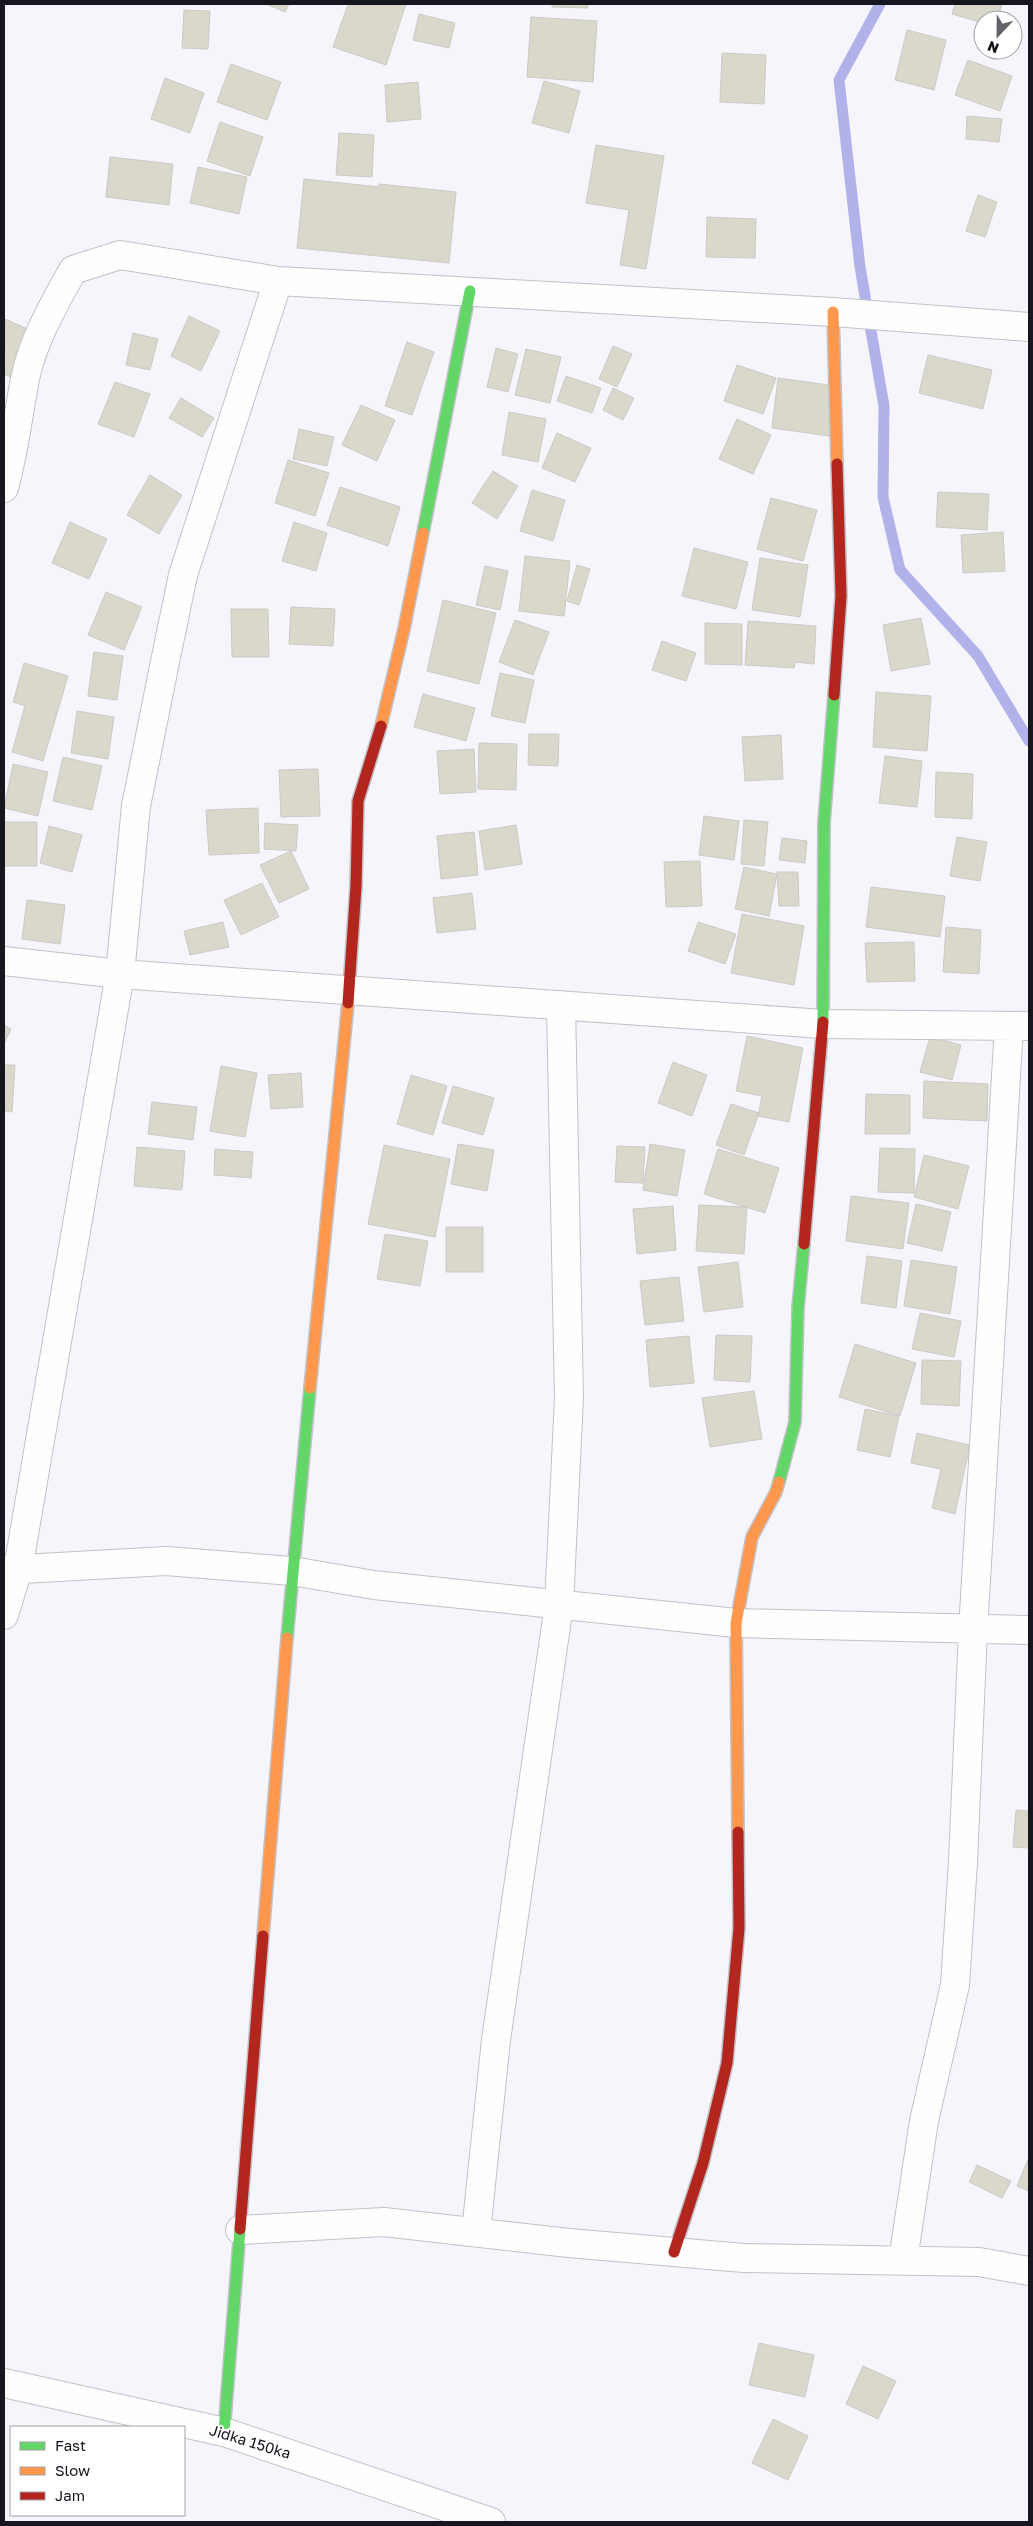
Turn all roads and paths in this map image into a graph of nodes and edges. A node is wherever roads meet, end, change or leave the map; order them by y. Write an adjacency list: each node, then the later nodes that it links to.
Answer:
1 (278, 280): 2 (street); 5 (street); 8 (street)
2 (470, 291): 3 (street); 9 (street)
3 (833, 312): 4 (street); 11 (street)
4 (1029, 327)
5 (11, 424): 6 (street)
6 (4, 488)
7 (4, 961): 8 (street)
8 (120, 974): 9 (street); 13 (street)
9 (349, 990): 10 (street); 14 (street)
10 (561, 1005): 11 (street); 15 (street)
11 (823, 1024): 12 (street); 17 (street)
12 (1019, 1026): 18 (street)
13 (11, 1569): 14 (street); 16 (street)
14 (292, 1571): 15 (street); 20 (street)
15 (559, 1605): 17 (street); 21 (street)
16 (4, 1615)
17 (736, 1623): 18 (street); 22 (street)
18 (973, 1630): 19 (street); 23 (street)
19 (1029, 1630)
20 (240, 2230): 21 (street); 26 (street)
21 (476, 2232): 22 (street)
22 (674, 2252): 23 (street)
23 (904, 2260): 24 (street)
24 (1029, 2271)
25 (4, 2383): 26 (street, Jidka 150ka)
26 (224, 2432): 27 (street, Jidka 150ka)
27 (421, 2511): 28 (street, Jidka 150ka)
28 (491, 2522)

